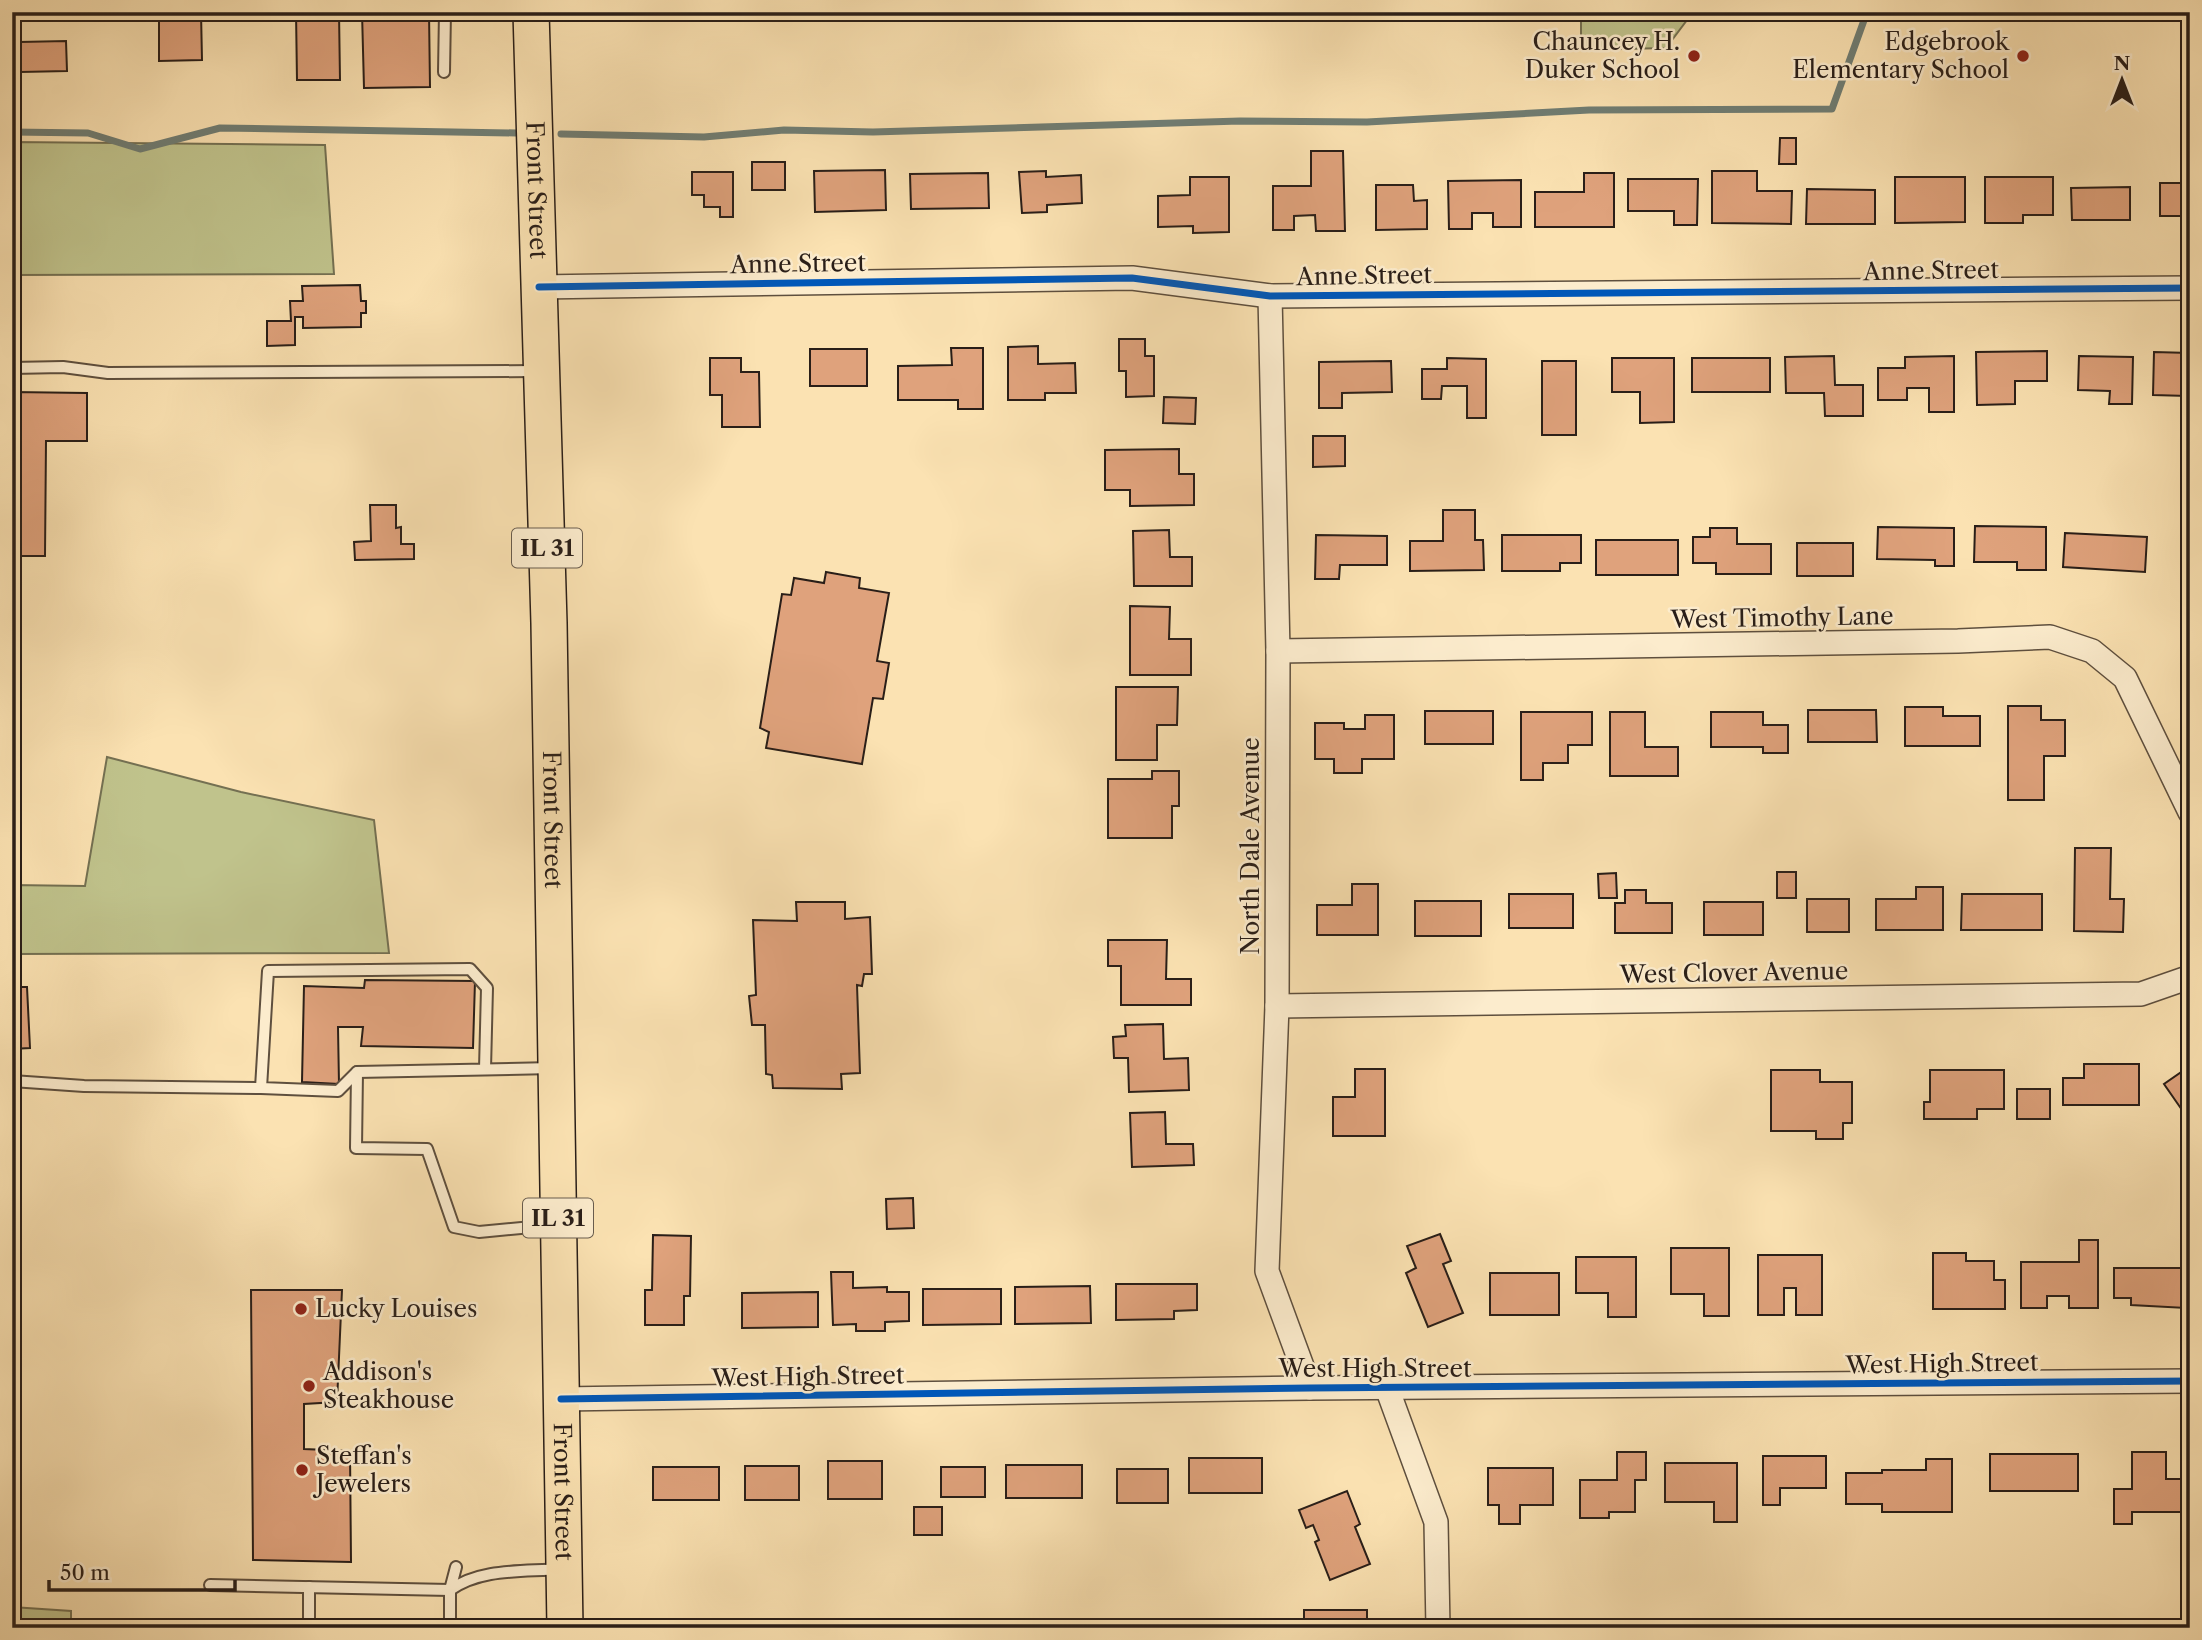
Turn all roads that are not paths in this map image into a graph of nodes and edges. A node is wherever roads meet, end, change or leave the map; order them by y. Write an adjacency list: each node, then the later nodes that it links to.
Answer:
1 (444, 12): 3 (lane)
2 (531, 12): 4 (main road, Front Street / IL 31)
3 (444, 72)
4 (539, 287): 6 (street, Anne Street); 8 (main road, Front Street / IL 31)
5 (2190, 288): 6 (street, Anne Street)
6 (1270, 296): 9 (street, North Dale Avenue)
7 (12, 368): 8 (lane)
8 (542, 371): 13 (main road, Front Street / IL 31)
9 (1278, 651): 10 (street, West Timothy Lane); 12 (street, North Dale Avenue)
10 (2190, 812)
11 (2190, 977): 12 (street, West Clover Avenue)
12 (1277, 1006): 20 (street, North Dale Avenue)
13 (556, 1068): 14 (lane); 18 (main road, Front Street / IL 31)
14 (485, 1069): 15 (lane); 17 (lane)
15 (357, 1072): 17 (lane); 18 (lane)
16 (12, 1081): 17 (lane)
17 (261, 1088)
18 (558, 1224): 22 (main road, Front Street / IL 31)
19 (2190, 1381): 21 (street, West High Street)
20 (1310, 1388): 21 (street, West High Street); 22 (street, West High Street)
21 (1387, 1388): 31 (street)
22 (561, 1399): 24 (main road, Front Street / IL 31)
23 (456, 1567): 27 (lane)
24 (564, 1569): 27 (lane); 30 (main road, Front Street / IL 31)
25 (210, 1586): 26 (lane)
26 (309, 1587): 27 (lane); 28 (lane)
27 (450, 1590): 29 (lane)
28 (309, 1628)
29 (450, 1628)
30 (565, 1628)
31 (1438, 1628)

